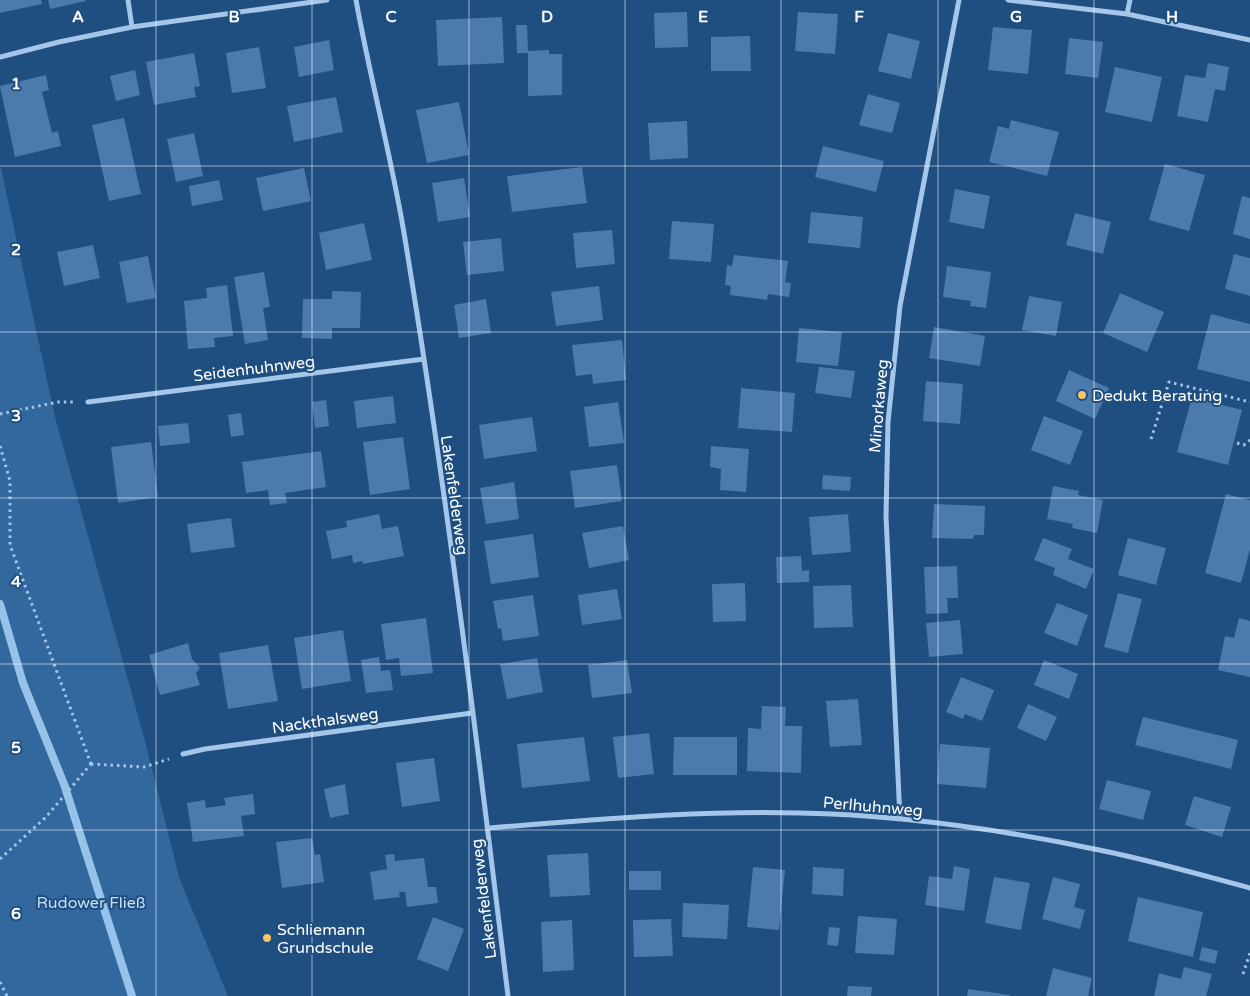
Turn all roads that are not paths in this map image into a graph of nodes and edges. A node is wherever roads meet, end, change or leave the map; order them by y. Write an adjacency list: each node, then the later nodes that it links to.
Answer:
1 (128, 0): 8 (street)
2 (327, 0): 8 (street)
3 (356, 0): 11 (street, Lakenfelderweg)
4 (959, 0): 15 (street, Minorkaweg)
5 (1008, 0): 7 (street)
6 (1130, 0): 7 (street)
7 (1127, 14): 9 (street)
8 (132, 27): 10 (street)
9 (1250, 40)
10 (0, 58)
11 (424, 359): 12 (street, Seidenhuhnweg); 13 (street, Lakenfelderweg)
12 (88, 402)
13 (472, 713): 14 (street, Nackthalsweg); 16 (street, Lakenfelderweg)
14 (183, 754)
15 (900, 819): 16 (street, Perlhuhnweg); 17 (street, Perlhuhnweg)
16 (488, 828): 18 (street, Lakenfelderweg)
17 (1250, 888)
18 (508, 996)

